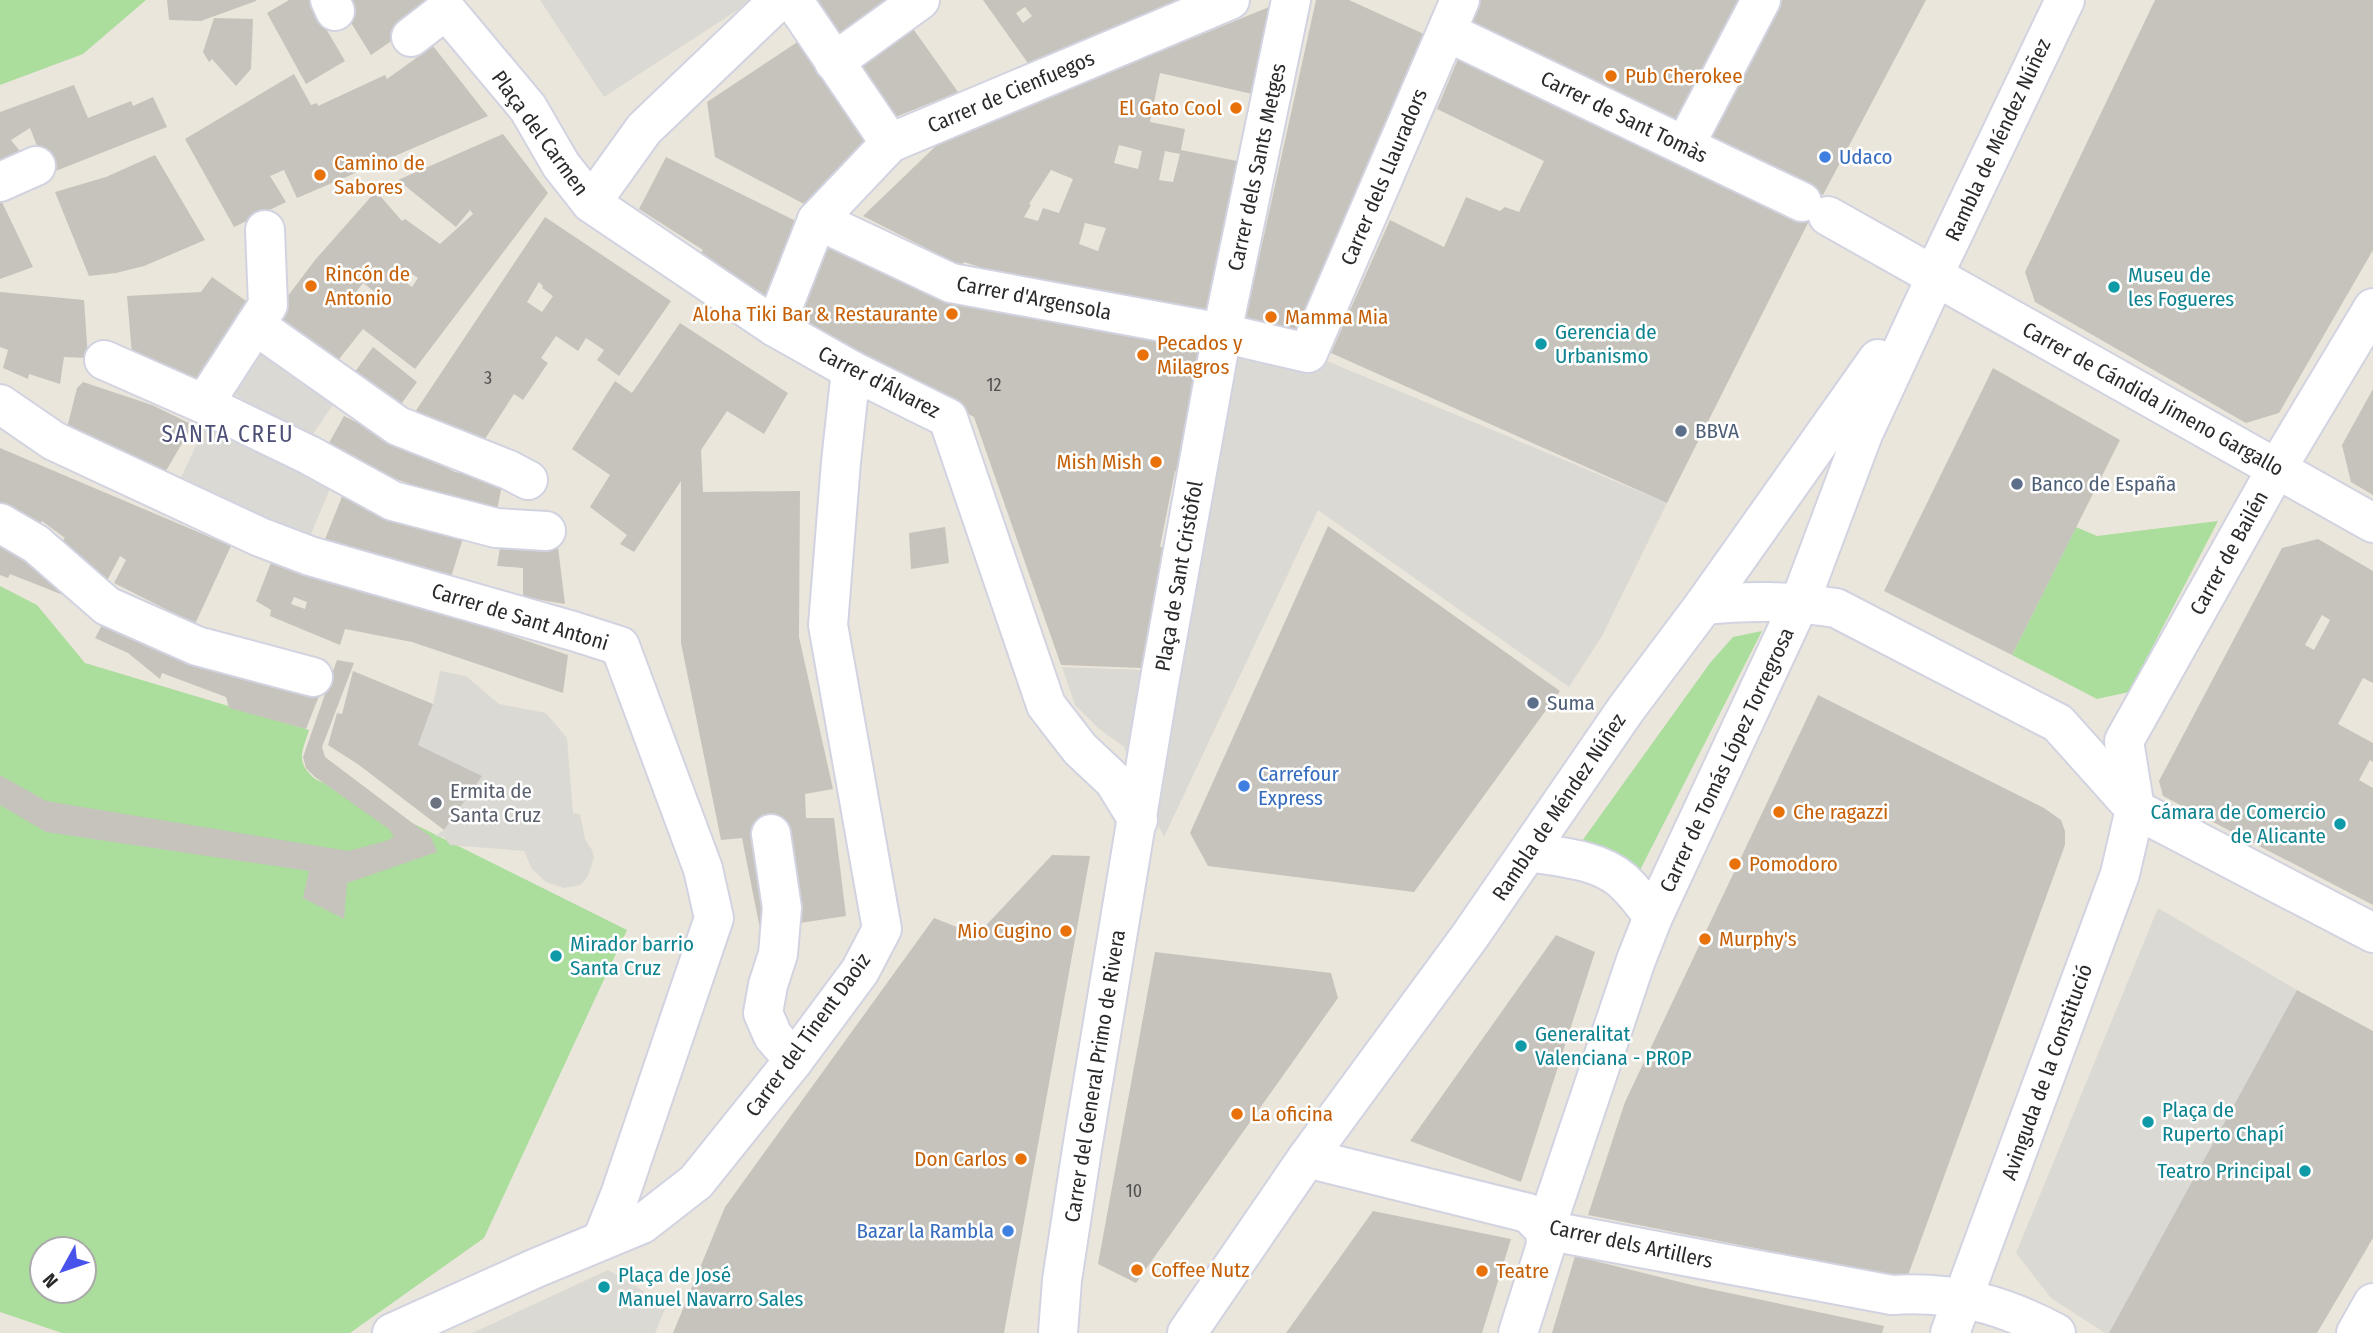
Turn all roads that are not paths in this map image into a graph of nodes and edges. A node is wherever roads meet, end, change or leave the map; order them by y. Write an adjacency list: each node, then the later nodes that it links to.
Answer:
1 (779, 0): 15 (street, Plaça del Carmen)
2 (793, 0): 10 (street)
3 (920, 0): 10 (street)
4 (1230, 0): 11 (street, Carrer de Cienfuegos)
5 (1292, 0): 22 (street, Carrer dels Sants Metges)
6 (1760, 0): 12 (street)
7 (2065, 0): 18 (street, Rambla de Méndez Núñez)
8 (1453, 16): 12 (street, Carrer de Sant Tomàs); 23 (street, Carrer dels Llauradors)
9 (411, 37): 15 (street, Plaça del Carmen)
10 (834, 62): 11 (street)
11 (890, 143): 16 (street, Carrer de Cienfuegos)
12 (1685, 145): 18 (street, Carrer de Sant Tomàs)
13 (36, 166): 14 (street)
14 (0, 182)
15 (591, 203): 21 (street, Carrer d'Álvarez)
16 (817, 220): 21 (street); 22 (street, Carrer d'Argensola)
17 (265, 230): 20 (street)
18 (1934, 279): 28 (street, Carrer de Cándida Jimeno Gargallo); 33 (street, Rambla de Méndez Núñez); 34 (street, Rambla de Méndez Núñez)
19 (2373, 308): 28 (street, Carrer de Bailén)
20 (255, 325): 27 (street); 29 (street)
21 (775, 327): 25 (street, Carrer d'Álvarez)
22 (1222, 333): 23 (street, Carrer d'Argensola); 37 (street, Plaça de Sant Cristòfol)
23 (1308, 353)
24 (104, 360): 27 (street)
25 (851, 370): 37 (street, Carrer d'Álvarez); 42 (street, Carrer del Tinent Daoiz)
26 (0, 404): 45 (street, Carrer de Sant Antoni)
27 (204, 404): 32 (street)
28 (2277, 468): 31 (street, Carrer de Cándida Jimeno Gargallo); 36 (street, Carrer de Bailén)
29 (528, 480)
30 (0, 523): 35 (street)
31 (2373, 523)
32 (547, 531)
33 (1800, 602): 34 (street); 36 (street); 40 (street, Carrer de Tomás López Torregrosa)
34 (1703, 605): 39 (street, Rambla de Méndez Núñez)
35 (313, 677)
36 (2135, 809): 41 (street); 46 (street, Avinguda de la Constitució)
37 (1138, 820): 49 (street, Carrer del General Primo de Rivera)
38 (771, 834): 42 (street)
39 (1529, 852): 40 (street, Carrer de Tomás López Torregrosa); 43 (street, Rambla de Méndez Núñez)
40 (1653, 917): 44 (street, Carrer de Tomás López Torregrosa)
41 (2373, 933)
42 (794, 1060): 45 (street, Carrer del Tinent Daoiz)
43 (1320, 1161): 44 (street, Carrer dels Artillers); 50 (street, Rambla de Méndez Núñez)
44 (1545, 1230): 46 (street, Carrer dels Artillers); 51 (street, Carrer de Tomás López Torregrosa)
45 (602, 1240): 48 (street, Carrer del Tinent Daoiz)
46 (1963, 1298): 52 (street, Avinguda de la Constitució); 53 (street, Carrer dels Artillers)
47 (2373, 1303): 54 (street)
48 (392, 1333)
49 (1058, 1333)
50 (1187, 1333)
51 (1518, 1333)
52 (1950, 1333)
53 (2056, 1333)
54 (2356, 1333)

